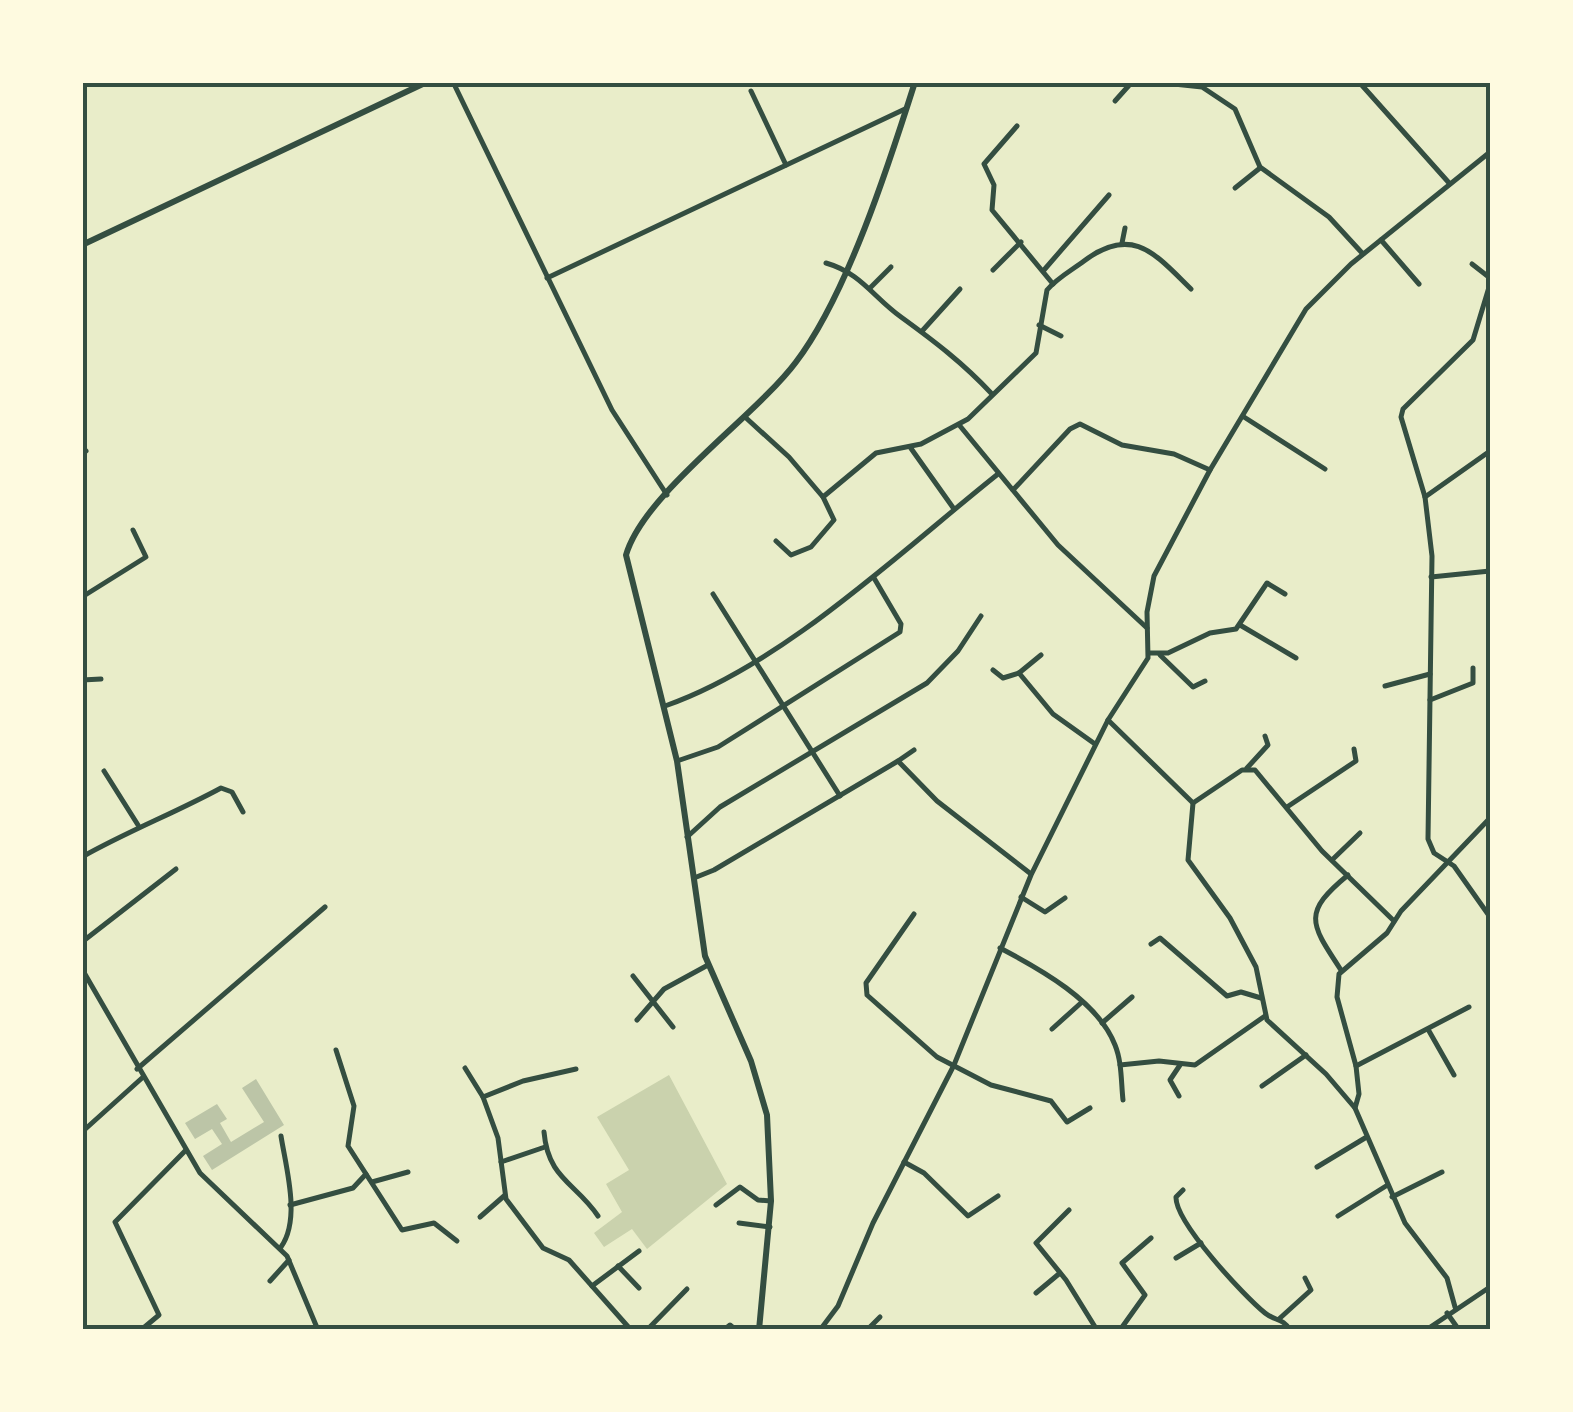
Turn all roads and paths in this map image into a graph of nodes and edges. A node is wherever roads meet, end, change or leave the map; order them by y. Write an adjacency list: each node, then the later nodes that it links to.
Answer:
1 (427, 82): 22 (main road)
2 (453, 82): 30 (street)
3 (915, 82): 10 (main road)
4 (1132, 82): 9 (street)
5 (1156, 82): 7 (street)
6 (1358, 82): 15 (street)
7 (1204, 85): 14 (street)
8 (751, 91): 13 (street)
9 (1115, 101)
10 (906, 109): 13 (street); 27 (main road)
11 (1017, 126): 20 (street)
12 (1490, 152): 15 (street)
13 (786, 164): 30 (street)
14 (1260, 167): 16 (street); 23 (street)
15 (1450, 184): 19 (street)
16 (1236, 188)
17 (1109, 196): 29 (street)
18 (1124, 228): 21 (street)
19 (1380, 240): 23 (street); 33 (street)
20 (1021, 242): 28 (street); 29 (street)
21 (1122, 243): 32 (street); 36 (street)
22 (82, 245)
23 (1363, 254): 42 (street)
24 (826, 263): 27 (street)
25 (1472, 264): 31 (street)
26 (890, 267): 34 (street)
27 (844, 268): 34 (street); 41 (main road)
28 (993, 270)
29 (1044, 270): 32 (street)
30 (546, 278): 50 (street)
31 (1490, 281): 52 (street)
32 (1052, 284): 37 (street)
33 (1419, 284)
34 (870, 288): 38 (street)
35 (960, 289): 38 (street)
36 (1191, 290)
37 (1039, 325): 39 (street); 40 (street)
38 (923, 330): 40 (street)
39 (1060, 336)
40 (991, 393): 43 (street)
41 (745, 417): 50 (main road); 51 (street)
42 (1244, 417): 46 (street); 47 (street)
43 (960, 426): 44 (street); 48 (street)
44 (910, 447): 51 (street); 53 (street)
45 (1490, 451): 52 (street)
46 (1325, 469)
47 (1210, 470): 49 (street); 64 (street)
48 (998, 474): 49 (street); 53 (street)
49 (1013, 490): 64 (street)
50 (667, 495): 79 (main road)
51 (824, 497): 55 (street)
52 (1425, 497): 58 (street)
53 (954, 509): 57 (street)
54 (133, 530): 61 (street)
55 (776, 541)
56 (1490, 571): 58 (street)
57 (874, 577): 69 (street); 80 (street)
58 (1431, 577): 73 (street)
59 (713, 594): 69 (street)
60 (1285, 594): 63 (street)
61 (82, 596)
62 (980, 616): 86 (street)
63 (1240, 624): 67 (street); 68 (street)
64 (1147, 628): 65 (street)
65 (1150, 653): 67 (street); 81 (street)
66 (1041, 655): 72 (street)
67 (1160, 655): 76 (street)
68 (1296, 658)
69 (754, 660): 79 (street); 80 (street)
70 (1473, 668): 78 (street)
71 (993, 670): 72 (street)
72 (1020, 673): 83 (street)
73 (1431, 674): 77 (street); 78 (street)
74 (82, 680): 75 (street)
75 (101, 680)
76 (1205, 682)
77 (1385, 686)
78 (1429, 701): 101 (street)
79 (665, 706): 87 (main road)
80 (784, 708): 86 (street); 87 (street)
81 (1108, 720): 83 (street); 92 (street)
82 (1265, 736): 89 (street)
83 (1096, 744): 103 (street)
84 (914, 750): 88 (street)
85 (1354, 750): 93 (street)
86 (812, 752): 91 (street); 98 (street)
87 (676, 761): 98 (main road)
88 (898, 761): 91 (street); 103 (street)
89 (1247, 768): 92 (street); 93 (street)
90 (104, 771): 96 (street)
91 (840, 796): 105 (street)
92 (1193, 803): 122 (street)
93 (1286, 808): 100 (street)
94 (243, 812): 96 (street)
95 (1490, 818): 101 (street)
96 (138, 824): 99 (street)
97 (1360, 833): 100 (street)
98 (687, 837): 105 (main road)
99 (82, 858)
100 (1332, 860): 104 (street)
101 (1447, 861): 110 (street); 111 (street)
102 (176, 870): 112 (street)
103 (1031, 874): 106 (street)
104 (1348, 874): 111 (street); 117 (street)
105 (694, 878): 115 (main road)
106 (1021, 897): 107 (street); 114 (street)
107 (1065, 898)
108 (325, 907): 138 (street)
109 (914, 914): 134 (street)
110 (1490, 917)
111 (1394, 921): 117 (street)
112 (82, 942)
113 (1151, 944): 122 (street)
114 (1000, 948): 124 (street); 134 (street)
115 (708, 965): 123 (street); 169 (main road)
116 (82, 969): 119 (street)
117 (1341, 970): 137 (street)
118 (633, 976): 123 (street)
119 (91, 986): 120 (street); 138 (street)
120 (82, 992)
121 (1132, 997): 128 (street)
122 (1261, 998): 126 (street)
123 (653, 999): 127 (street); 129 (street)
124 (1082, 1002): 128 (street); 130 (street)
125 (1469, 1006): 131 (street)
126 (1265, 1016): 133 (street); 135 (street)
127 (638, 1020)
128 (1102, 1023): 136 (street)
129 (673, 1027)
130 (1052, 1029)
131 (1429, 1032): 137 (street); 141 (street)
132 (336, 1050): 162 (street)
133 (1306, 1055): 145 (street); 150 (street)
134 (954, 1065): 149 (street); 158 (street)
135 (1180, 1065): 136 (street); 143 (street)
136 (1120, 1066): 148 (street)
137 (1356, 1066): 150 (street)
138 (137, 1068): 142 (street)
139 (465, 1068): 147 (street)
140 (576, 1069): 147 (street)
141 (1454, 1075)
142 (142, 1078): 151 (street); 156 (street)
143 (1170, 1080): 144 (street); 146 (street)
144 (1159, 1086)
145 (1262, 1086)
146 (1179, 1096)
147 (483, 1097): 157 (street)
148 (1123, 1100)
149 (1090, 1108)
150 (1355, 1108): 154 (street)
151 (82, 1132)
152 (544, 1132): 155 (street)
153 (281, 1136): 171 (street)
154 (1367, 1137): 159 (street); 164 (street)
155 (545, 1147): 157 (street); 173 (street)
156 (186, 1150): 181 (street); 199 (street)
157 (501, 1162): 166 (street)
158 (904, 1162): 167 (street); 205 (street)
159 (1316, 1167)
160 (408, 1172): 163 (street)
161 (1442, 1172): 168 (street)
162 (366, 1174): 163 (street); 171 (street)
163 (372, 1182): 179 (street)
164 (1386, 1186): 168 (street); 174 (street)
165 (1183, 1190): 180 (street)
166 (504, 1196): 175 (street); 189 (street)
167 (998, 1196)
168 (1392, 1197): 194 (street)
169 (771, 1201): 170 (street); 177 (main road)
170 (716, 1205)
171 (290, 1206): 181 (street)
172 (1069, 1210): 186 (street)
173 (598, 1216)
174 (1338, 1216)
175 (480, 1218)
176 (738, 1222): 177 (street)
177 (770, 1227): 204 (main road)
178 (1151, 1238): 208 (street)
179 (457, 1240)
180 (1201, 1243): 183 (street); 197 (street)
181 (281, 1248): 184 (street)
182 (640, 1251): 185 (street)
183 (1176, 1258)
184 (289, 1260): 188 (street); 198 (street)
185 (618, 1266): 189 (street); 191 (street)
186 (1060, 1273): 193 (street); 207 (street)
187 (1305, 1278): 197 (street)
188 (270, 1281)
189 (592, 1286): 200 (street)
190 (1490, 1286): 194 (street)
191 (640, 1288)
192 (687, 1289): 201 (street)
193 (1036, 1293)
194 (1454, 1308): 195 (street)
195 (1448, 1312): 210 (street); 211 (street)
196 (880, 1317): 206 (street)
197 (1280, 1319): 209 (street)
198 (318, 1329)
199 (141, 1330)
200 (631, 1330)
201 (647, 1330)
202 (724, 1330): 203 (street)
203 (736, 1330)
204 (759, 1330)
205 (820, 1330)
206 (867, 1330)
207 (1097, 1330)
208 (1120, 1330)
209 (1290, 1330)
210 (1426, 1330)
211 (1458, 1330)

